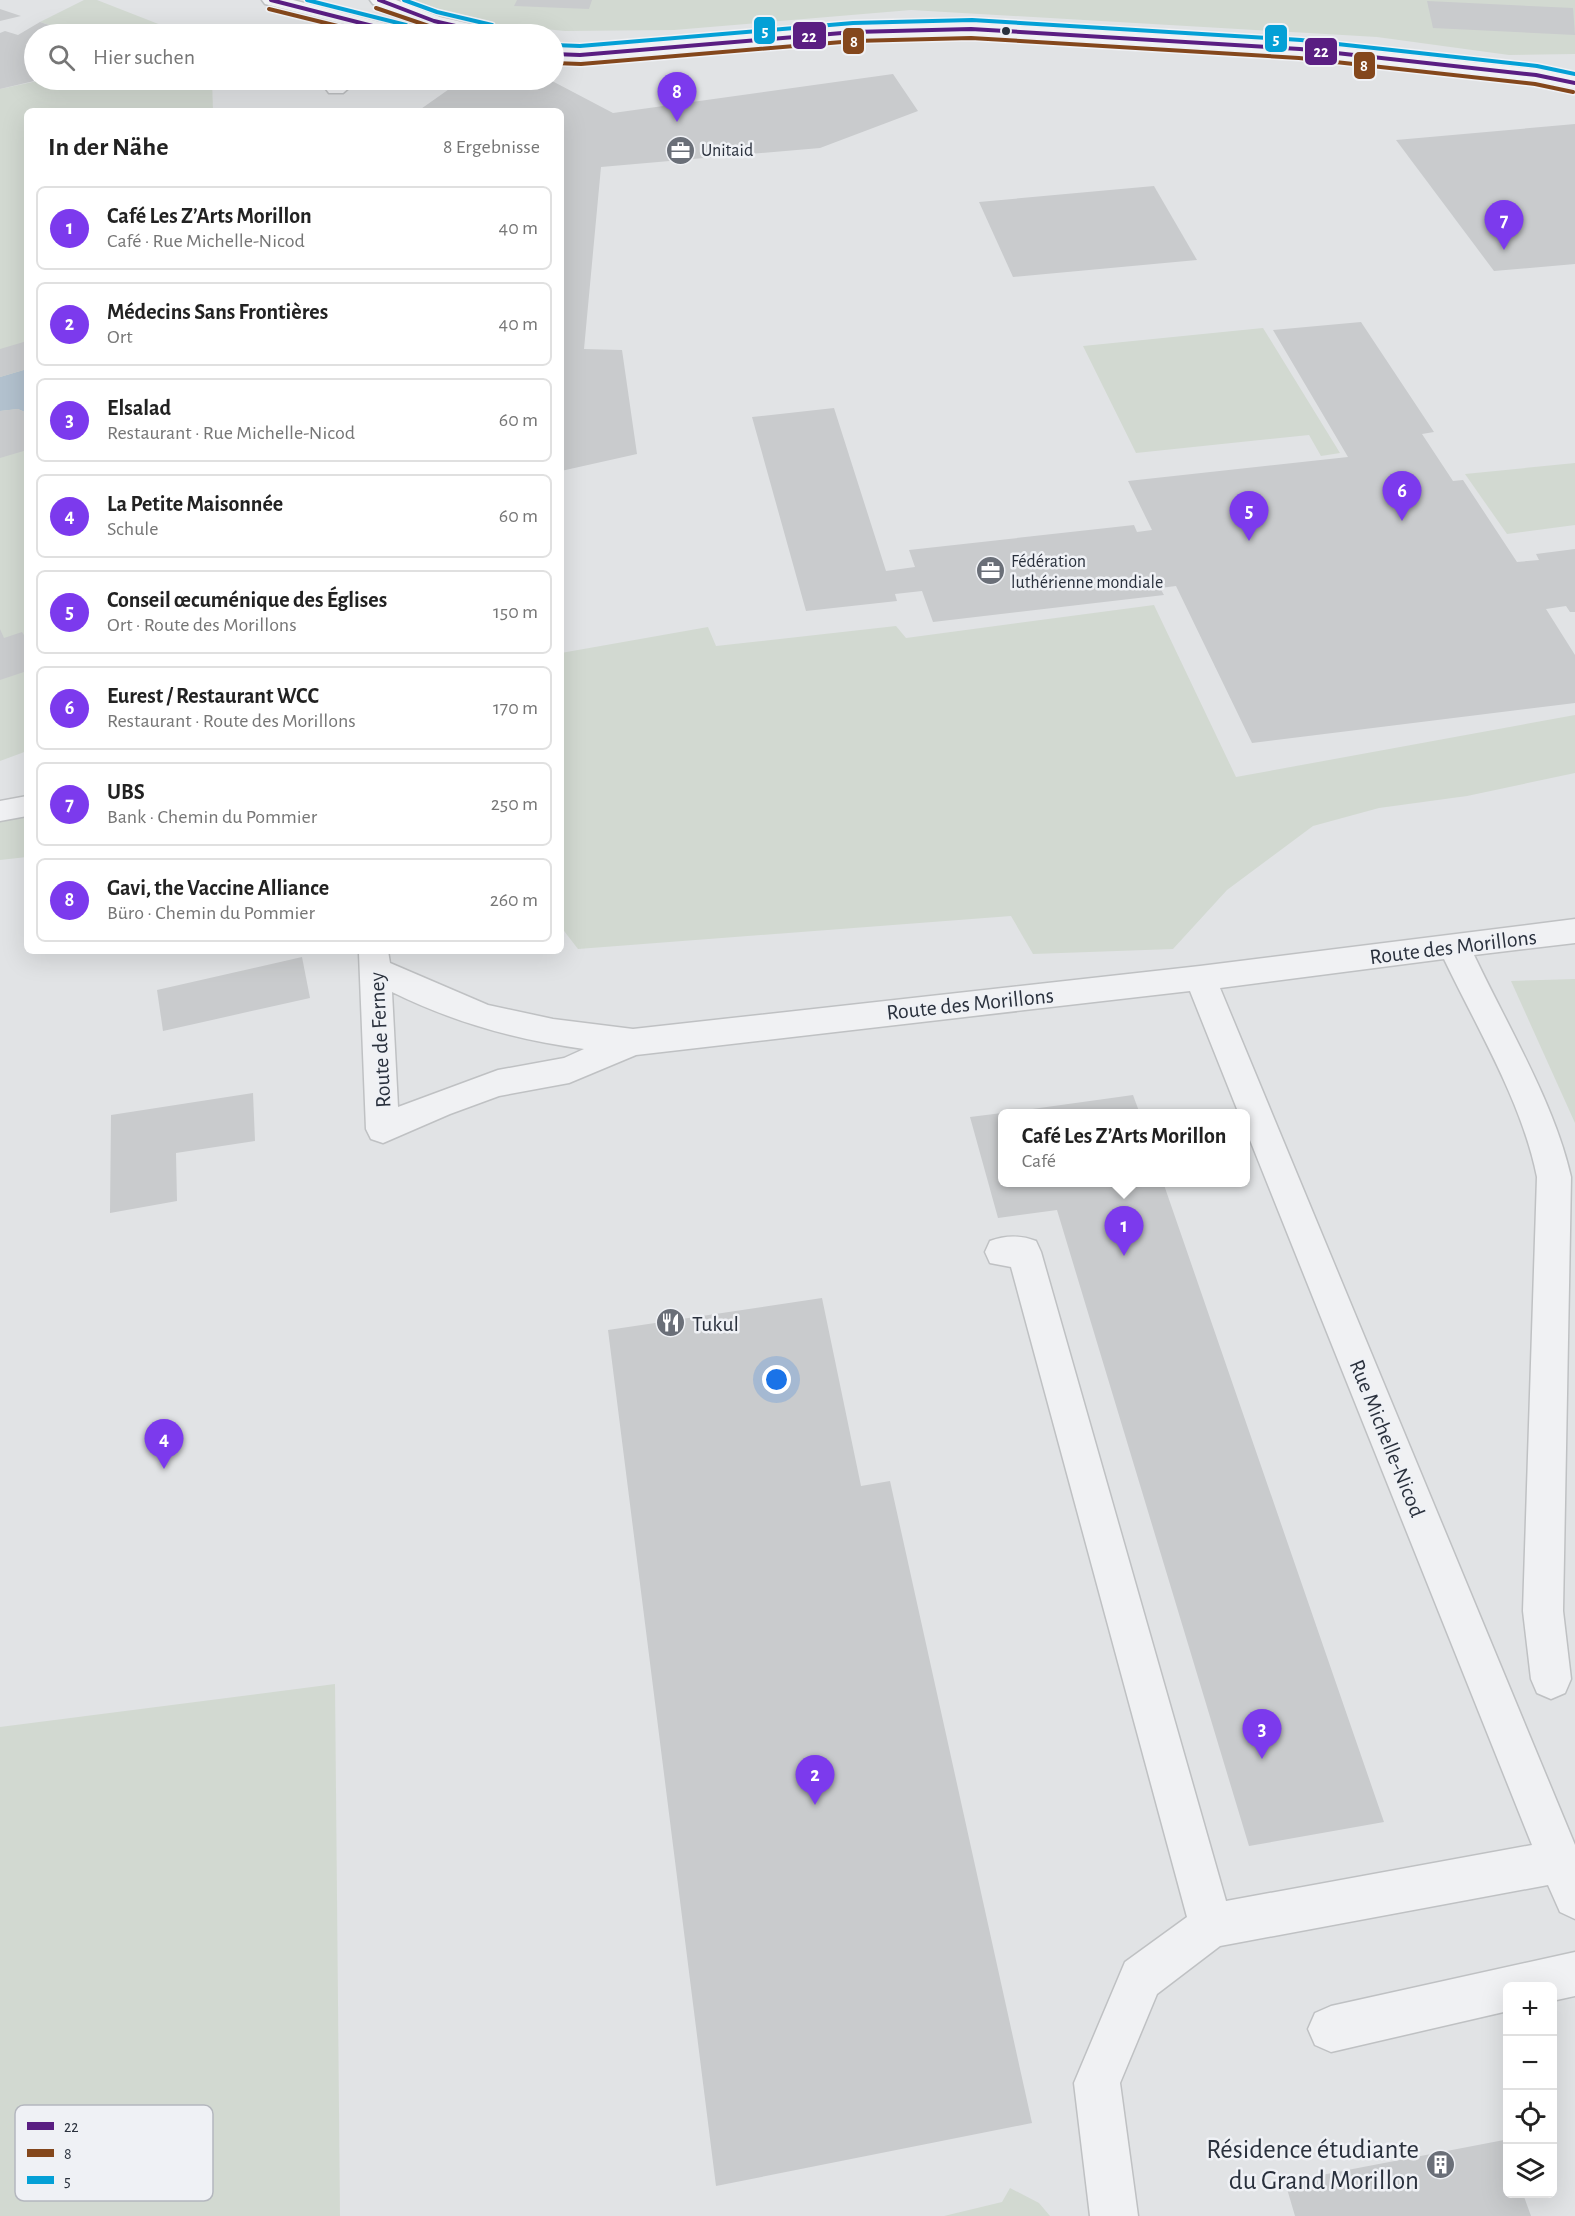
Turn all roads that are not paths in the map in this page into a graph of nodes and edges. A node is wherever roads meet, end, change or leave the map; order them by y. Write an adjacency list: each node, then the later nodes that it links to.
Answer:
1 (271, 0): 3 (street)
2 (379, 0): 4 (street)
3 (365, 24)
4 (448, 24)
5 (564, 45): 6 (street)
6 (637, 51): 7 (street); 9 (street)
7 (564, 54)
8 (1575, 74): 9 (street)
9 (1536, 75): 10 (street)
10 (1575, 83)
11 (24, 807): 12 (street)
12 (0, 811)
13 (1575, 931): 14 (street, Route des Morillons)
14 (1454, 947): 16 (street, Route des Morillons); 19 (street)
15 (375, 961): 17 (street, Route des Morillons); 17 (street, Route de Ferney)
16 (1200, 978): 17 (street, Route des Morillons); 20 (street, Rue Michelle-Nicod)
17 (633, 1041)
18 (1002, 1252): 22 (street)
19 (1551, 1679)
20 (1560, 1861): 21 (street, Rue Michelle-Nicod); 22 (street)
21 (1575, 1897)
22 (1211, 1926): 27 (street)
23 (1575, 1974): 24 (street)
24 (1538, 1982)
25 (1503, 1990): 26 (street)
26 (1331, 2030)
27 (1114, 2216)

